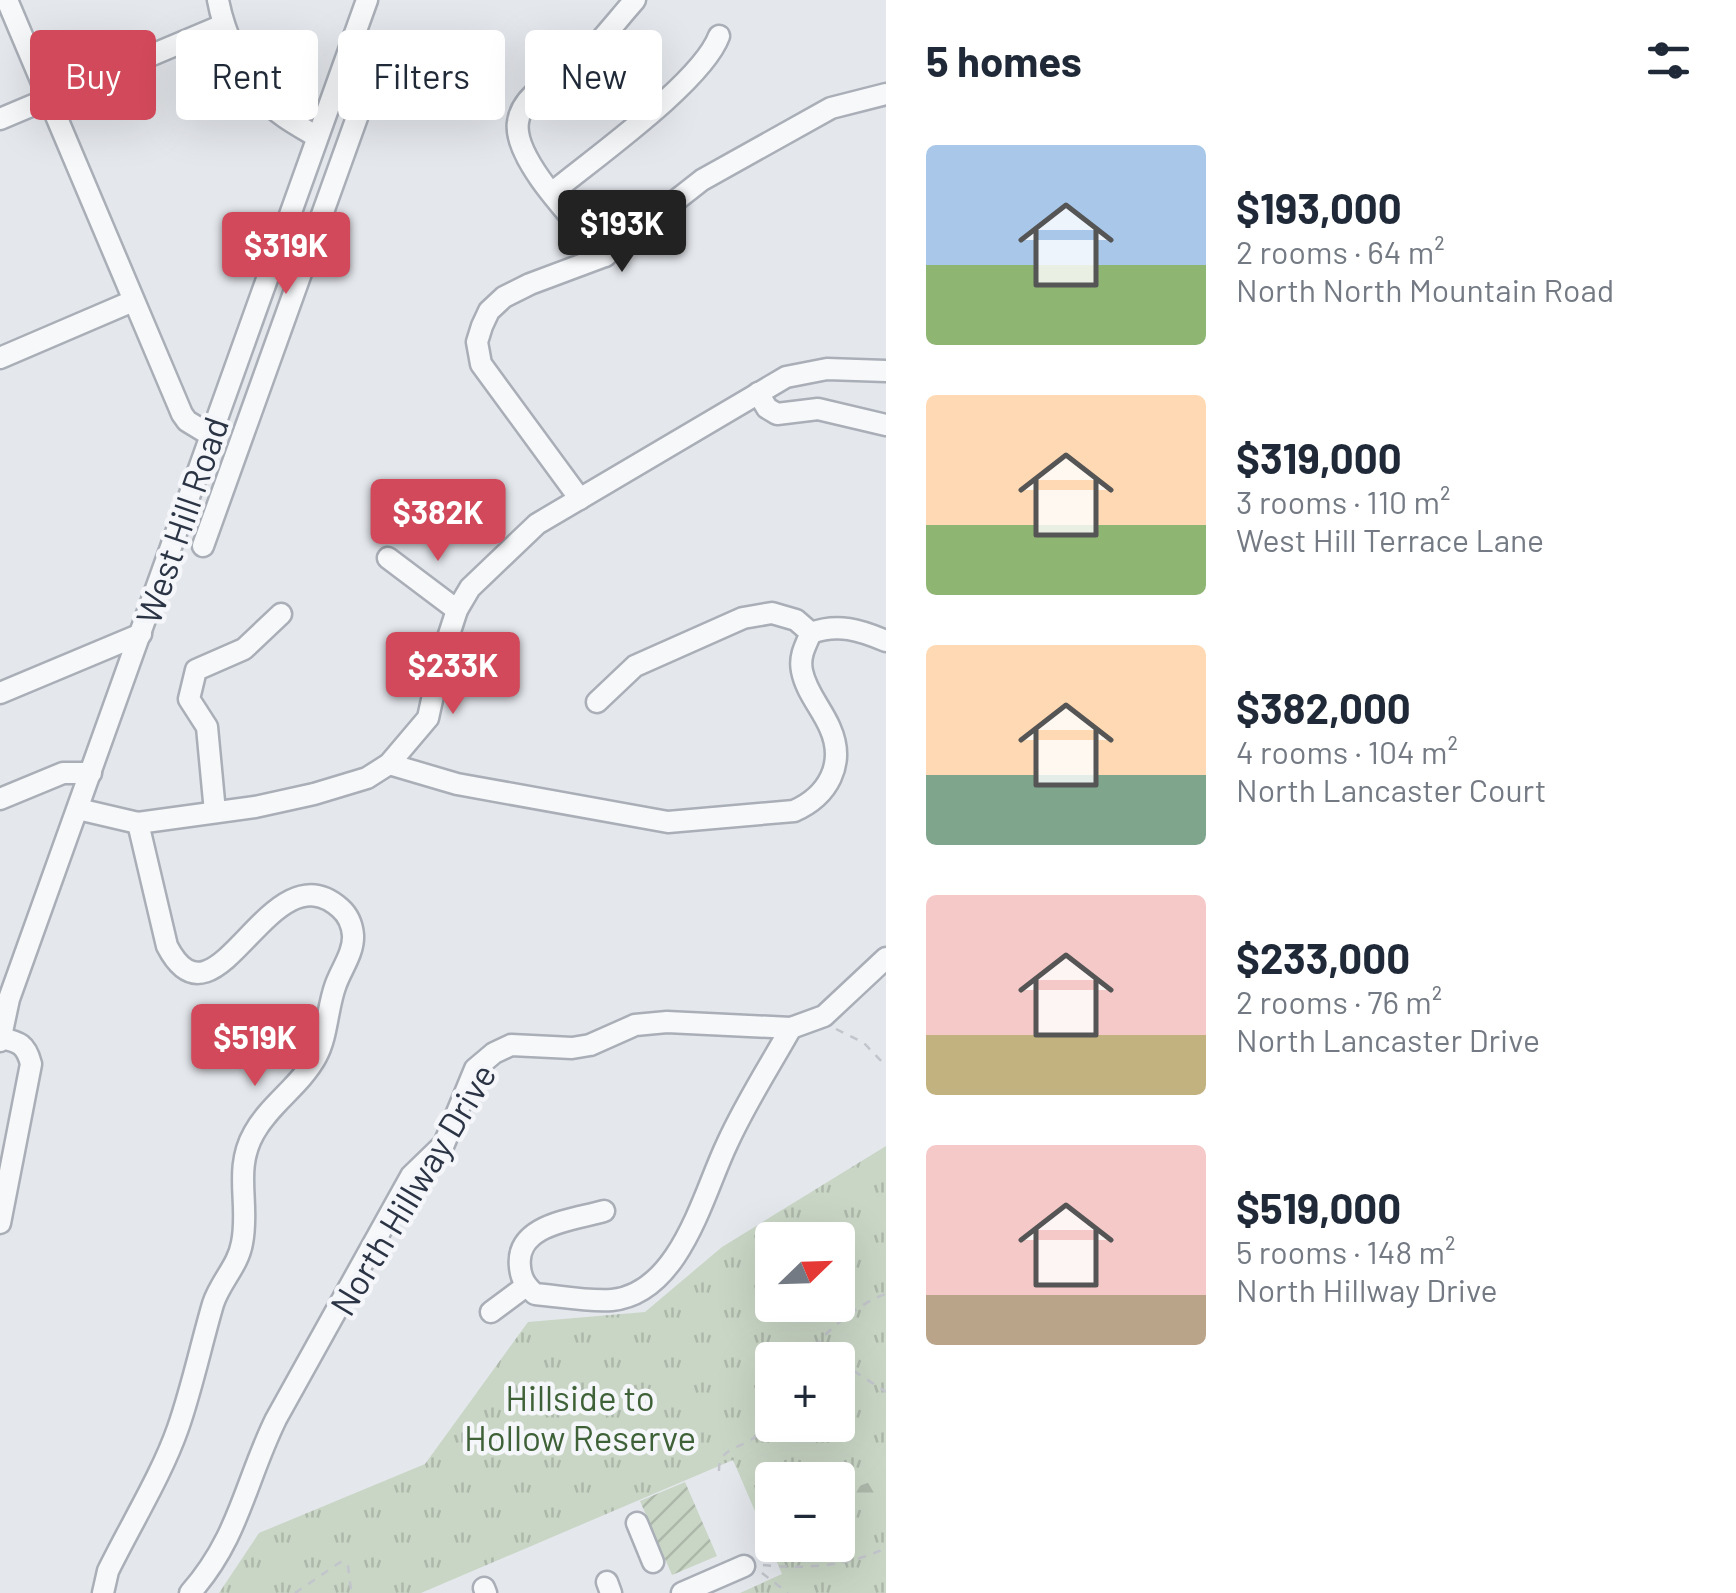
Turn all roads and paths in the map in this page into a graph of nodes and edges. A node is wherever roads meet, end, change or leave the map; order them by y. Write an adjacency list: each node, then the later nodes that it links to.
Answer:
1 (6, 0): 8 (street)
2 (218, 0): 5 (street)
3 (367, 0): 14 (street, West Hill Road)
4 (635, 0): 15 (street)
5 (223, 26): 7 (street); 14 (street)
6 (719, 36): 15 (street)
7 (156, 54)
8 (30, 58)
9 (886, 94): 18 (street)
10 (30, 106): 11 (street)
11 (0, 119)
12 (56, 120): 19 (street)
13 (356, 120): 17 (street)
14 (318, 137): 16 (street, West Hill Road)
15 (553, 192): 18 (street)
16 (290, 212): 17 (street); 24 (street, West Hill Road)
17 (318, 224): 26 (street)
18 (605, 256): 25 (street)
19 (133, 302): 20 (street); 24 (street)
20 (0, 358)
21 (886, 371): 22 (street)
22 (758, 393): 23 (street); 25 (street)
23 (886, 425)
24 (210, 435): 30 (street, West Hill Road)
25 (580, 499): 28 (street)
26 (203, 546)
27 (388, 558): 28 (street)
28 (458, 610): 35 (street)
29 (280, 614): 39 (street)
30 (141, 634): 33 (street); 36 (street, West Hill Road)
31 (811, 634): 32 (street); 34 (street); 35 (street)
32 (886, 641)
33 (0, 693)
34 (597, 702)
35 (388, 764): 39 (street)
36 (91, 773): 37 (street); 38 (street, West Hill Road)
37 (0, 799)
38 (78, 809): 40 (street); 42 (street, West Hill Road)
39 (215, 812): 40 (street)
40 (138, 823): 61 (street)
41 (886, 958): 43 (street, North Hillway Drive)
42 (5, 1000): 45 (street, West Hill Road)
43 (824, 1016): 44 (street, North Hillway Drive); 46 (path)
44 (791, 1028): 49 (street); 62 (street, North Hillway Drive)
45 (0, 1040): 48 (street)
46 (886, 1066)
47 (604, 1212): 49 (street)
48 (0, 1223)
49 (526, 1286): 51 (street)
50 (886, 1294): 52 (path)
51 (491, 1312)
52 (820, 1342)
53 (855, 1372): 54 (path)
54 (886, 1392)
55 (755, 1438): 56 (path)
56 (719, 1471)
57 (636, 1523): 59 (street)
58 (886, 1548): 60 (path)
59 (653, 1562)
60 (750, 1566): 65 (street); 66 (path)
61 (103, 1593)
62 (190, 1593)
63 (295, 1593): 64 (path)
64 (355, 1593)
65 (682, 1593)
66 (788, 1593)

